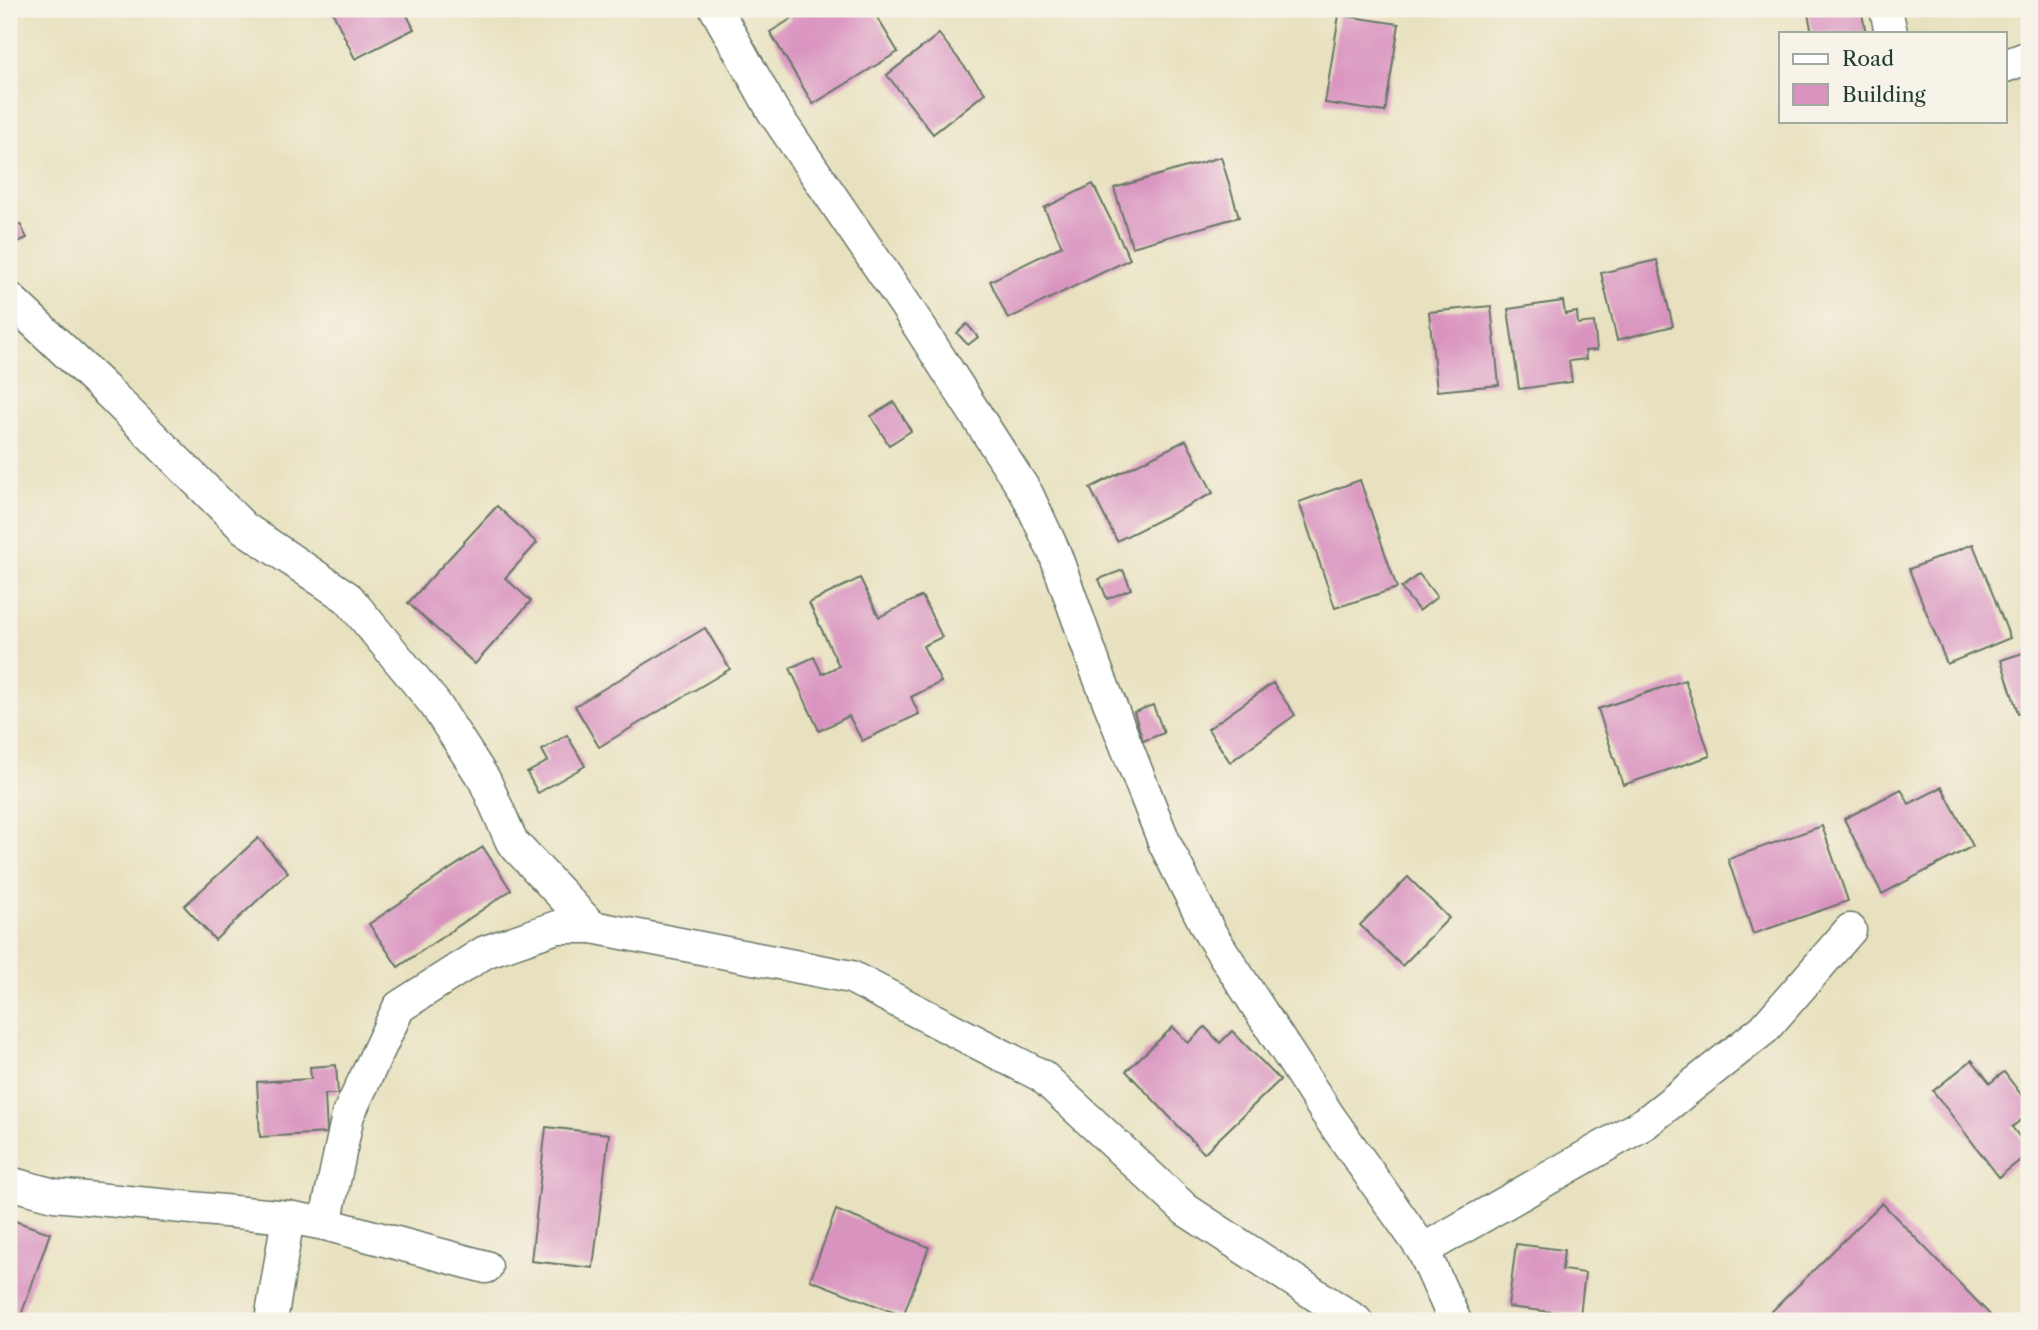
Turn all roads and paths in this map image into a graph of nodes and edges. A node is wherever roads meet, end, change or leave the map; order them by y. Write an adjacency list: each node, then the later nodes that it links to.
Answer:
1 (716, 9): 12 (street)
2 (1886, 9): 3 (street)
3 (1891, 32)
4 (2029, 57): 5 (street)
5 (2007, 65)
6 (9, 298): 7 (street)
7 (592, 927): 11 (street); 15 (street)
8 (1850, 930): 12 (street)
9 (9, 1183): 10 (street)
10 (288, 1217): 11 (street); 14 (street)
11 (325, 1224): 13 (street)
12 (1423, 1250): 16 (street)
13 (486, 1267)
14 (271, 1321)
15 (1356, 1321)
16 (1455, 1321)

